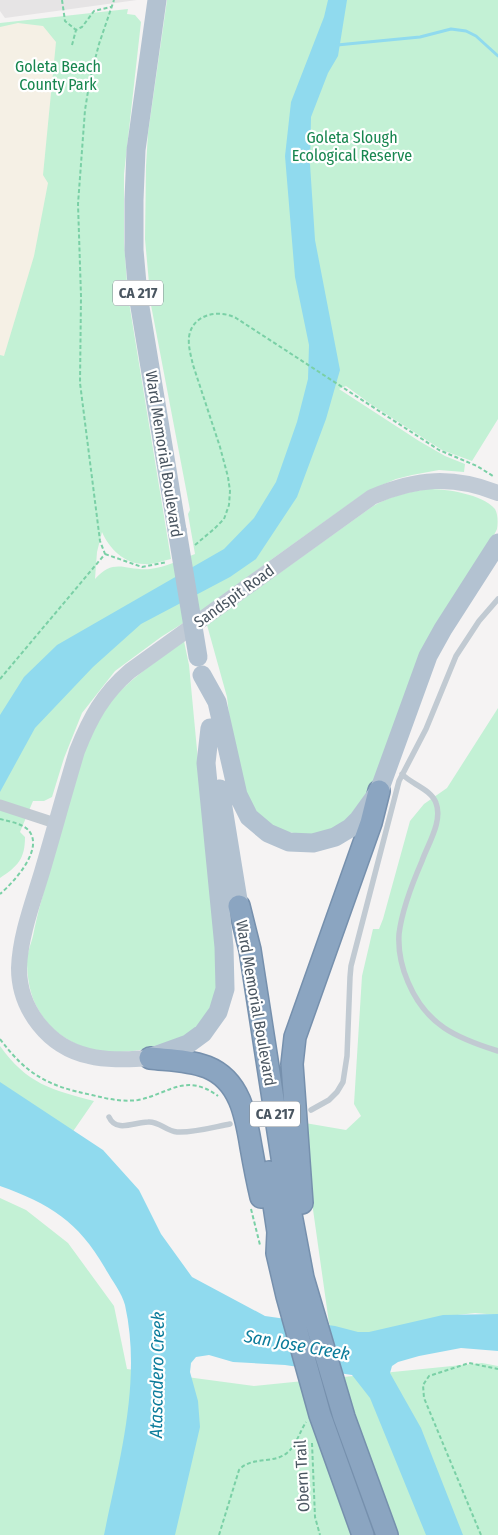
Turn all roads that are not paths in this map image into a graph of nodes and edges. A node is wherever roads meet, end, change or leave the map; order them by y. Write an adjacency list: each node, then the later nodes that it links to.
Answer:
1 (156, 0): 5 (main road, Ward Memorial Boulevard / CA 217, bridge)
2 (498, 493): 10 (street, Sandspit Road)
3 (498, 543): 8 (main road)
4 (498, 599): 7 (lane)
5 (200, 666): 6 (main road, Ward Memorial Boulevard / CA 217); 8 (main road)
6 (210, 728): 11 (main road, Ward Memorial Boulevard / CA 217); 13 (main road)
7 (402, 774): 12 (lane); 14 (lane)
8 (379, 791): 18 (highway)
9 (0, 805): 10 (street)
10 (55, 823): 13 (street, Sandspit Road)
11 (239, 906): 17 (highway, Ward Memorial Boulevard / CA 217); 18 (highway, Ward Memorial Boulevard / CA 217)
12 (498, 1050)
13 (150, 1058): 17 (highway)
14 (311, 1110)
15 (109, 1117): 16 (lane)
16 (230, 1124)
17 (277, 1253): 19 (highway, Ward Memorial Boulevard / CA 217)
18 (317, 1320): 20 (highway, Ward Memorial Boulevard / CA 217)
19 (363, 1535)
20 (387, 1535)

